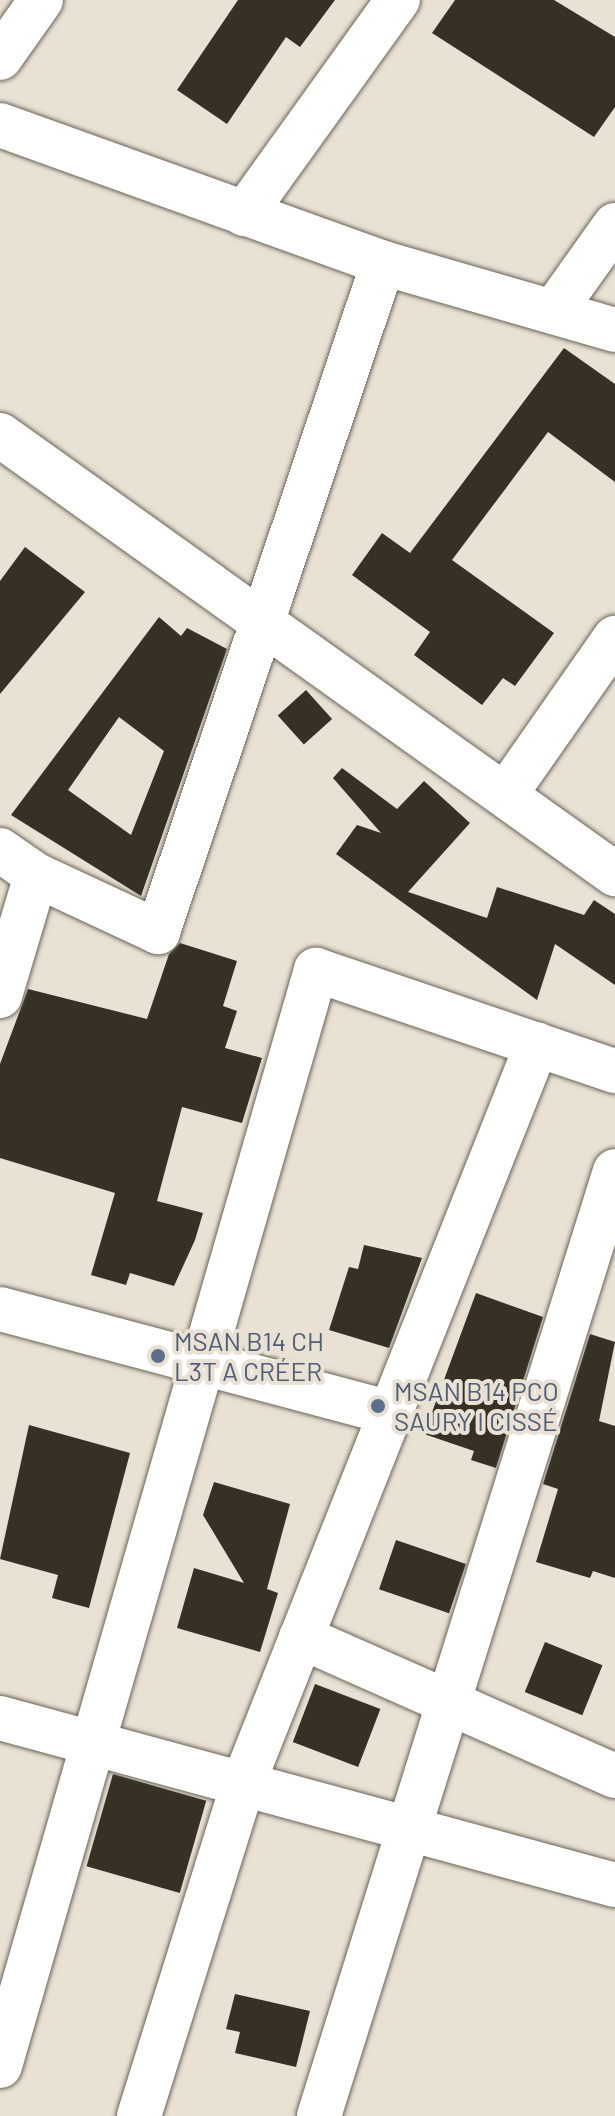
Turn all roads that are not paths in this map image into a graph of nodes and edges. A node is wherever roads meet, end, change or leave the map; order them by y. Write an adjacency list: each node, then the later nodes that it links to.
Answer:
1 (41, 0): 3 (street)
2 (398, 0): 5 (street)
3 (0, 58)
4 (0, 125): 5 (street)
5 (244, 214): 7 (street)
6 (615, 225): 8 (street)
7 (383, 263): 8 (street); 11 (street)
8 (553, 312): 9 (street)
9 (615, 330)
10 (0, 435): 11 (street)
11 (266, 625): 13 (street); 16 (street)
12 (615, 638): 13 (street)
13 (505, 795): 15 (street)
14 (0, 850): 16 (street)
15 (615, 874)
16 (36, 875): 17 (street)
17 (0, 996)
18 (537, 1044): 19 (street); 22 (street); 23 (street)
19 (615, 1071)
20 (615, 1171): 25 (street)
21 (0, 1309): 22 (street)
22 (203, 1364): 23 (street); 27 (street)
23 (390, 1413): 24 (street)
24 (301, 1637): 25 (street); 29 (street)
25 (450, 1700): 28 (street); 30 (street)
26 (0, 1718): 27 (street)
27 (93, 1743): 29 (street); 32 (street)
28 (615, 1776)
29 (243, 1784): 30 (street); 33 (street)
30 (409, 1829): 31 (street); 34 (street)
31 (615, 1885)
32 (0, 2066)
33 (139, 2116)
34 (319, 2116)

